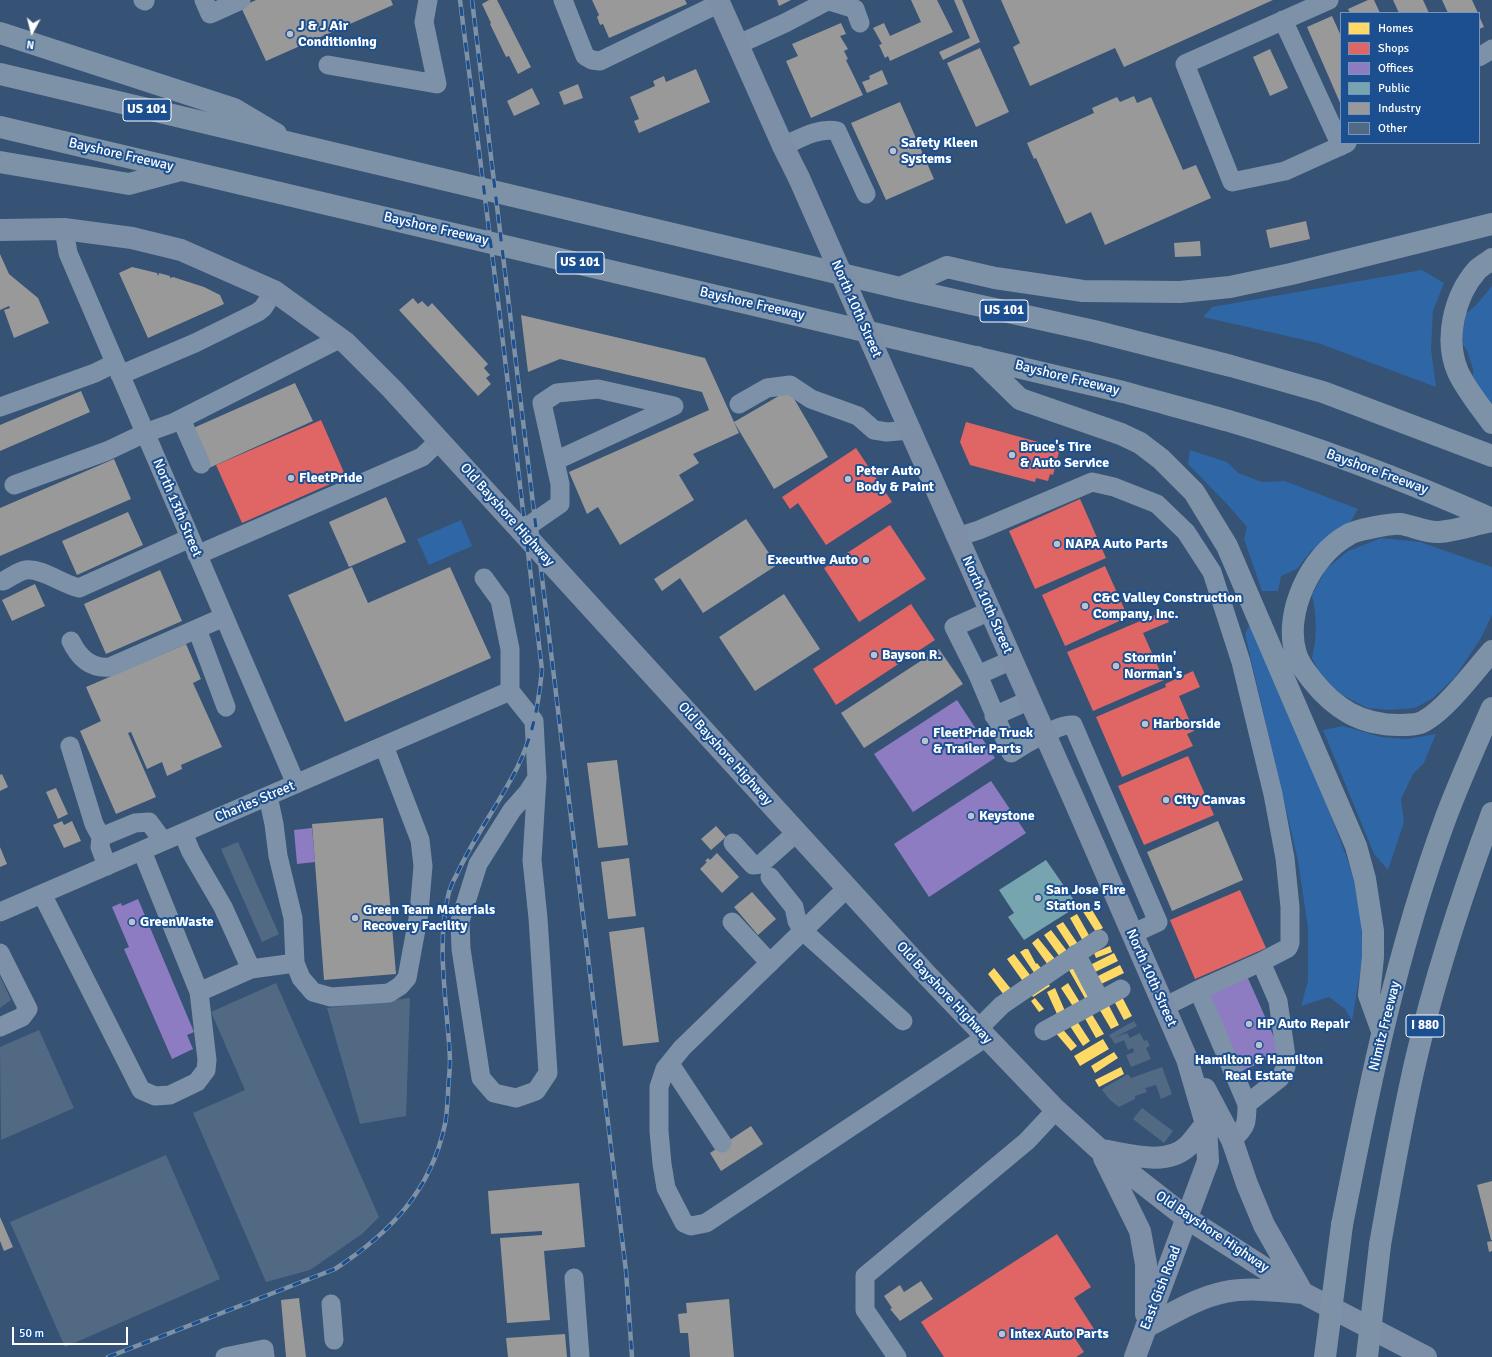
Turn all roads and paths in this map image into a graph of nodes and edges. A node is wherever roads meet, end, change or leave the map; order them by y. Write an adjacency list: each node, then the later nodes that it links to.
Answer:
1 (204, 0): 2 (street)
2 (241, 0)
3 (428, 0): 14 (street)
4 (563, 0): 7 (street)
5 (829, 0): 9 (street); 11 (street)
6 (1329, 0): 8 (street)
7 (719, 1): 11 (main road, North 10th Street)
8 (1283, 20): 17 (street); 18 (street)
9 (860, 23)
10 (0, 33): 19 (highway)
11 (739, 44): 20 (main road, North 10th Street)
12 (1492, 49): 13 (street)
13 (1480, 55)
14 (328, 65)
15 (0, 74): 19 (highway, US 101)
16 (0, 127): 22 (highway, Bayshore Freeway / US 101)
17 (1340, 136)
18 (1344, 144)
19 (294, 145): 28 (highway, US 101)
20 (783, 146): 23 (street); 37 (main road, North 10th Street, bridge)
21 (0, 162): 22 (highway)
22 (183, 170): 31 (highway, Bayshore Freeway / US 101)
23 (866, 194)
24 (1492, 224): 28 (highway)
25 (64, 229): 26 (main road, Old Bayshore Highway); 29 (main road, Old Bayshore Highway); 32 (street, North 13th Street)
26 (0, 230)
27 (1492, 259): 36 (highway)
28 (900, 288): 40 (highway, US 101)
29 (274, 291): 30 (main road, Old Bayshore Highway); 32 (street)
30 (340, 339): 35 (street); 39 (main road, Old Bayshore Highway)
31 (976, 357): 44 (highway, Bayshore Freeway / US 101); 100 (highway)
32 (117, 369): 34 (street); 38 (street, North 13th Street)
33 (739, 404): 37 (street)
34 (0, 407)
35 (181, 418): 38 (street); 42 (street)
36 (1492, 424)
37 (910, 430): 46 (main road, North 10th Street)
38 (144, 434): 43 (street); 47 (street, North 13th Street)
39 (439, 441): 45 (main road, Old Bayshore Highway); 47 (street)
40 (1492, 456)
41 (555, 461): 41 (street); 45 (street)
42 (202, 464)
43 (14, 484)
44 (1492, 520): 54 (highway)
45 (521, 531): 71 (main road, Old Bayshore Highway)
46 (957, 537): 50 (main road, North 10th Street); 88 (street)
47 (193, 547): 49 (street); 51 (street, North 13th Street)
48 (484, 578): 57 (street)
49 (3, 581)
50 (990, 611): 55 (main road, North 10th Street); 56 (street)
51 (224, 617): 52 (street); 66 (street, North 13th Street)
52 (197, 629): 53 (street); 59 (street)
53 (71, 641)
54 (1492, 651)
55 (1012, 660): 56 (street); 58 (main road, North 10th Street)
56 (978, 675): 61 (street)
57 (510, 691): 64 (street, Charles Street); 65 (street)
58 (1030, 700): 61 (street); 62 (main road, North 10th Street)
59 (226, 707)
60 (1492, 708): 100 (highway, Nimitz Freeway / I 880)
61 (994, 716): 62 (street)
62 (1045, 734): 67 (street); 69 (main road, North 10th Street)
63 (70, 746): 73 (street)
64 (384, 746): 66 (street, Charles Street); 89 (street)
65 (537, 778): 65 (street)
66 (296, 784): 68 (street, Charles Street)
67 (1101, 791): 69 (street); 84 (street)
68 (268, 796): 72 (street, Charles Street); 89 (street)
69 (1075, 802): 84 (main road, North 10th Street)
70 (1492, 813): 122 (highway, I 880, bridge)
71 (797, 832): 75 (street); 79 (main road, Old Bayshore Highway)
72 (183, 833): 74 (street, Charles Street); 91 (street)
73 (101, 837): 74 (street); 77 (street)
74 (163, 841): 76 (street, Charles Street)
75 (733, 843)
76 (142, 851): 77 (street, Charles Street); 94 (street)
77 (107, 866): 80 (street, Charles Street)
78 (770, 877): 83 (street)
79 (847, 888): 83 (street); 101 (main road, Old Bayshore Highway)
80 (42, 894): 81 (street, Charles Street); 94 (street)
81 (0, 912)
82 (732, 922): 90 (street)
83 (803, 931): 90 (street); 97 (street)
84 (1132, 934): 96 (main road, North 10th Street)
85 (1099, 939): 87 (street)
86 (0, 953): 98 (street)
87 (1076, 954): 95 (street); 101 (street)
88 (1261, 962): 93 (street); 104 (street)
89 (295, 963): 91 (street)
90 (770, 963): 103 (street)
91 (251, 969): 94 (street)
92 (1121, 989): 95 (street)
93 (1198, 990): 96 (street); 104 (street)
94 (199, 992)
95 (1100, 1000): 99 (street)
96 (1164, 1006): 102 (main road, North 10th Street)
97 (903, 1021)
98 (0, 1027)
99 (1044, 1031)
100 (1382, 1031): 121 (highway, Nimitz Freeway / I 880, bridge)
101 (982, 1033): 103 (street); 105 (main road, Old Bayshore Highway)
102 (1187, 1058): 106 (main road, North 10th Street); 107 (main road)
103 (670, 1064): 108 (street)
104 (1247, 1104): 107 (street)
105 (1056, 1110): 109 (main road, Old Bayshore Highway); 119 (street)
106 (1206, 1124): 109 (main road); 110 (main road, North 10th Street)
107 (1232, 1140): 112 (main road)
108 (722, 1143)
109 (1100, 1150): 110 (main road, Old Bayshore Highway); 114 (main road)
110 (1188, 1219): 112 (main road, Old Bayshore Highway); 114 (main road, East Gish Road)
111 (574, 1278): 118 (street)
112 (1303, 1293): 114 (main road); 123 (main road, Old Bayshore Highway)
113 (331, 1304): 115 (street)
114 (1146, 1327): 120 (main road, East Gish Road)
115 (334, 1340)
116 (225, 1357): 117 (street)
117 (265, 1357)
118 (580, 1357)
119 (898, 1357)
120 (1135, 1357)
121 (1325, 1357)
122 (1367, 1357)
123 (1426, 1357)

